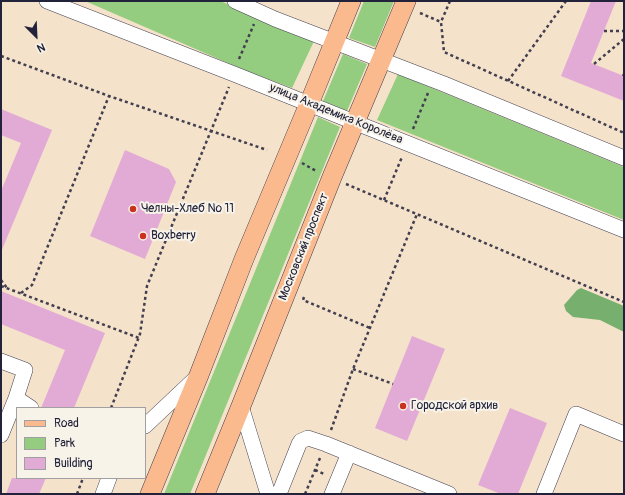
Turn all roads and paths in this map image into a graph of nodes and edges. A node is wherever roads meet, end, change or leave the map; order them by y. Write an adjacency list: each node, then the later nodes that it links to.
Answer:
1 (47, 1): 21 (street, улица Академика Королёва)
2 (235, 1): 12 (street)
3 (351, 1): 12 (main road)
4 (450, 1): 8 (path)
5 (566, 1): 17 (path)
6 (411, 6): 8 (path); 15 (main road, Московский проспект)
7 (257, 18): 14 (path)
8 (441, 22): 17 (path)
9 (604, 31): 10 (path)
10 (624, 31)
11 (624, 39): 16 (path)
12 (335, 42): 15 (street); 21 (main road)
13 (1, 56): 20 (path)
14 (239, 59)
15 (381, 60): 22 (main road, Московский проспект); 28 (street)
16 (594, 64)
17 (508, 82): 25 (path)
18 (229, 86): 24 (path)
19 (430, 87): 23 (path)
20 (109, 96): 24 (path); 38 (path)
21 (310, 104): 22 (street, улица Академика Королёва); 45 (main road)
22 (356, 122): 34 (street, улица Академика Королёва); 48 (main road, Московский проспект)
23 (413, 129)
24 (210, 130): 26 (path); 42 (path)
25 (624, 133)
26 (267, 150)
27 (403, 154): 32 (path)
28 (624, 158)
29 (300, 162): 30 (path)
30 (317, 171)
31 (343, 191): 32 (path)
32 (384, 200): 33 (path)
33 (417, 214): 40 (path); 41 (path)
34 (624, 230)
35 (1, 280): 37 (path)
36 (1, 286): 37 (path)
37 (7, 288): 38 (path)
38 (21, 293): 42 (path)
39 (305, 293): 41 (path)
40 (624, 302)
41 (370, 328): 44 (path)
42 (139, 338): 50 (path)
43 (1, 361): 47 (street)
44 (353, 369): 46 (path); 54 (path)
45 (199, 375): 51 (street); 61 (main road)
46 (393, 384)
47 (16, 398): 49 (street); 53 (street)
48 (241, 406): 62 (main road, Московский проспект); 63 (street)
49 (30, 407)
50 (111, 407)
51 (146, 425)
52 (624, 434): 67 (street)
53 (1, 435)
54 (326, 444): 55 (street); 64 (street); 65 (path)
55 (348, 453): 58 (street); 66 (street)
56 (83, 479): 59 (path)
57 (109, 479): 60 (street)
58 (445, 488)
59 (77, 494)
60 (103, 494)
61 (150, 494)
62 (204, 494)
63 (268, 494)
64 (278, 494)
65 (305, 494)
66 (332, 494)
67 (544, 494)

